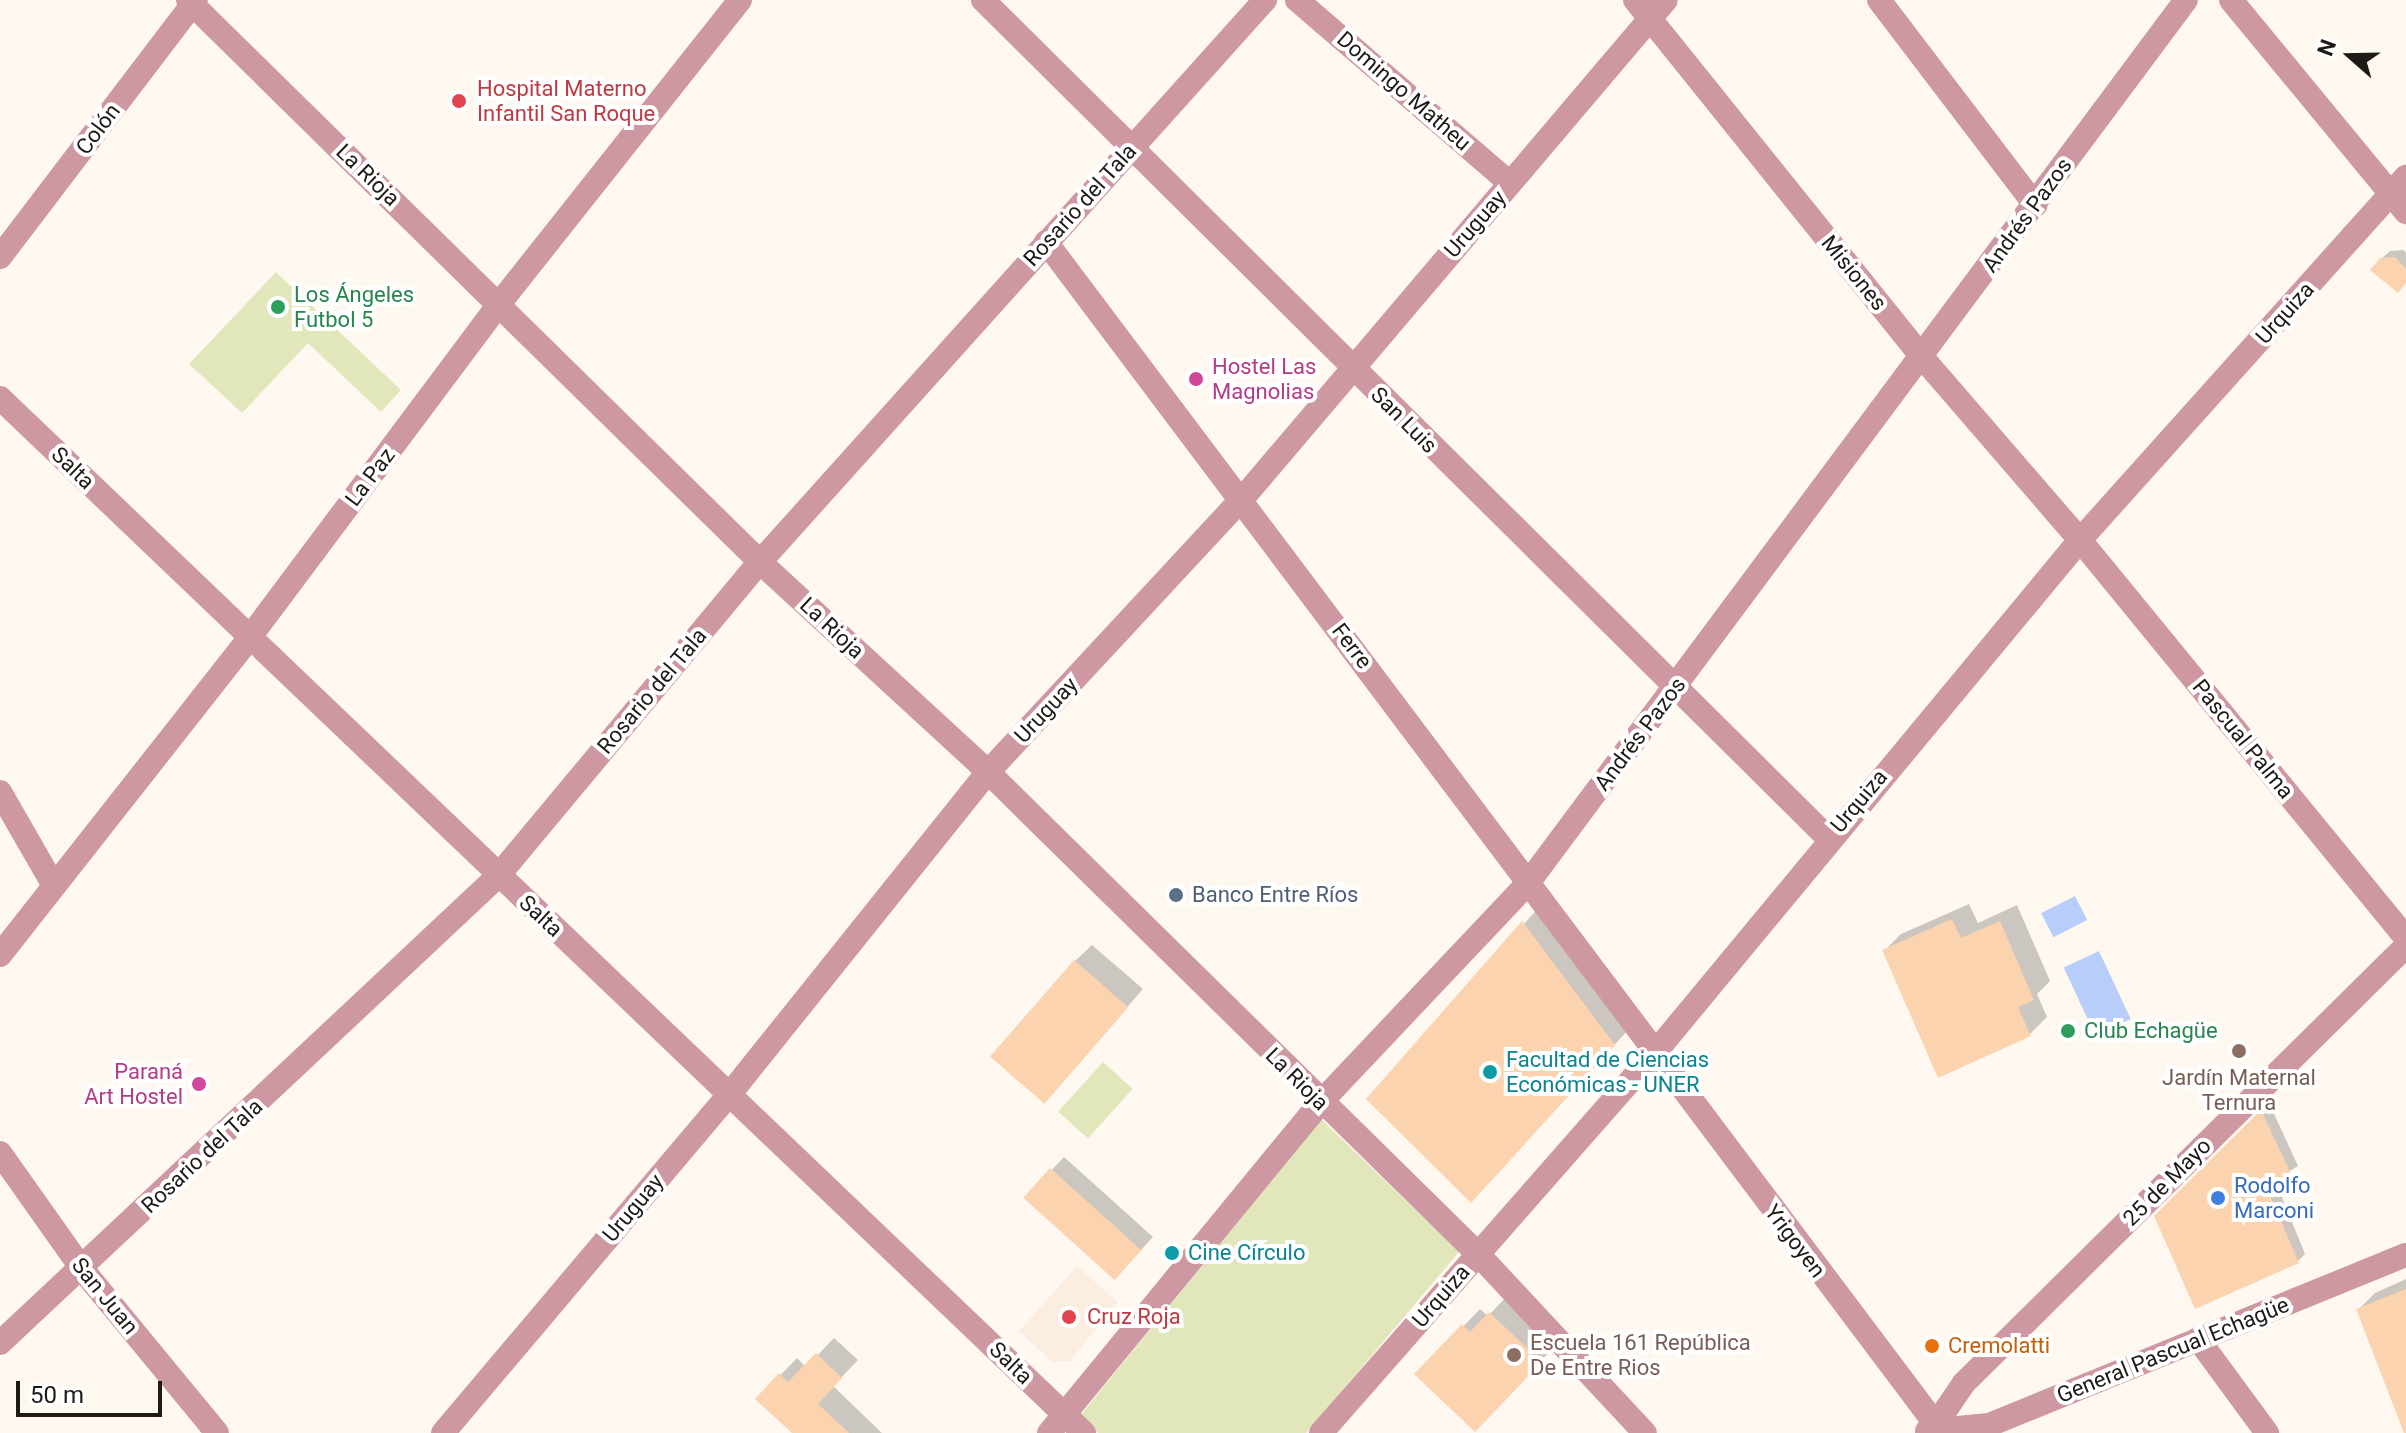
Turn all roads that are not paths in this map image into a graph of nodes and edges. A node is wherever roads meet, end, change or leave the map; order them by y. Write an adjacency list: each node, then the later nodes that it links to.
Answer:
1 (740, 0): 17 (street, La Paz)
2 (983, 0): 11 (street, San Luis)
3 (1265, 0): 11 (street, Rosario del Tala)
4 (1297, 0): 12 (street, Domingo Matheu)
5 (1666, 0): 10 (street, Uruguay)
6 (1879, 0): 14 (street)
7 (2186, 0): 14 (street, Andrés Pazos)
8 (2231, 0): 13 (street)
9 (193, 1): 16 (street, Colón); 17 (street, La Rioja)
10 (1642, 9): 12 (street, Uruguay); 18 (street, Misiones)
11 (1131, 149): 15 (street, Rosario del Tala); 19 (street, San Luis)
12 (1510, 183): 19 (street, Uruguay)
13 (2401, 194): 22 (street, Urquiza)
14 (2035, 205): 18 (street, Andrés Pazos)
15 (1046, 242): 21 (street, Ferre); 23 (street, Rosario del Tala)
16 (0, 257)
17 (499, 304): 23 (street, La Rioja); 24 (street, La Paz)
18 (1922, 357): 22 (street, Misiones); 25 (street, Andrés Pazos)
19 (1352, 368): 21 (street, Uruguay); 25 (street, San Luis)
20 (0, 398): 24 (street, Salta)
21 (1243, 498): 26 (street, Uruguay); 30 (street, Ferre)
22 (2080, 540): 28 (street, Urquiza); 32 (street, Pascual Palma)
23 (760, 562): 26 (street, La Rioja); 29 (street, Rosario del Tala)
24 (250, 637): 29 (street, Salta); 31 (street, La Paz)
25 (1674, 688): 28 (street, San Luis); 30 (street, Andrés Pazos)
26 (988, 772): 36 (street, Uruguay); 37 (street, La Rioja)
27 (0, 792): 31 (street)
28 (1828, 838): 35 (street, Urquiza)
29 (498, 876): 36 (street, Salta); 41 (street, Rosario del Tala)
30 (1528, 883): 35 (street, Ferre); 37 (street, Andrés Pazos)
31 (54, 886): 34 (street, La Paz)
32 (2406, 938)
33 (2406, 946): 45 (street, 25 de Mayo)
34 (0, 955)
35 (1653, 1055): 39 (street, Urquiza); 45 (street, Yrigoyen)
36 (729, 1095): 44 (street, Salta); 47 (street, Uruguay)
37 (1321, 1102): 39 (street, La Rioja); 44 (street, Andrés Pazos)
38 (0, 1153): 41 (street, San Juan)
39 (1477, 1253): 49 (street, Urquiza); 50 (street, La Rioja)
40 (2406, 1255): 42 (street, General Pascual Echagüe)
41 (82, 1269): 43 (street, Rosario del Tala); 46 (street, San Juan)
42 (2198, 1339): 45 (street, General Pascual Echagüe); 51 (street)
43 (0, 1343)
44 (1057, 1424): 48 (street, Salta)
45 (1929, 1431)
46 (217, 1433)
47 (443, 1433)
48 (1084, 1433)
49 (1321, 1433)
50 (1645, 1433)
51 (2267, 1433)

